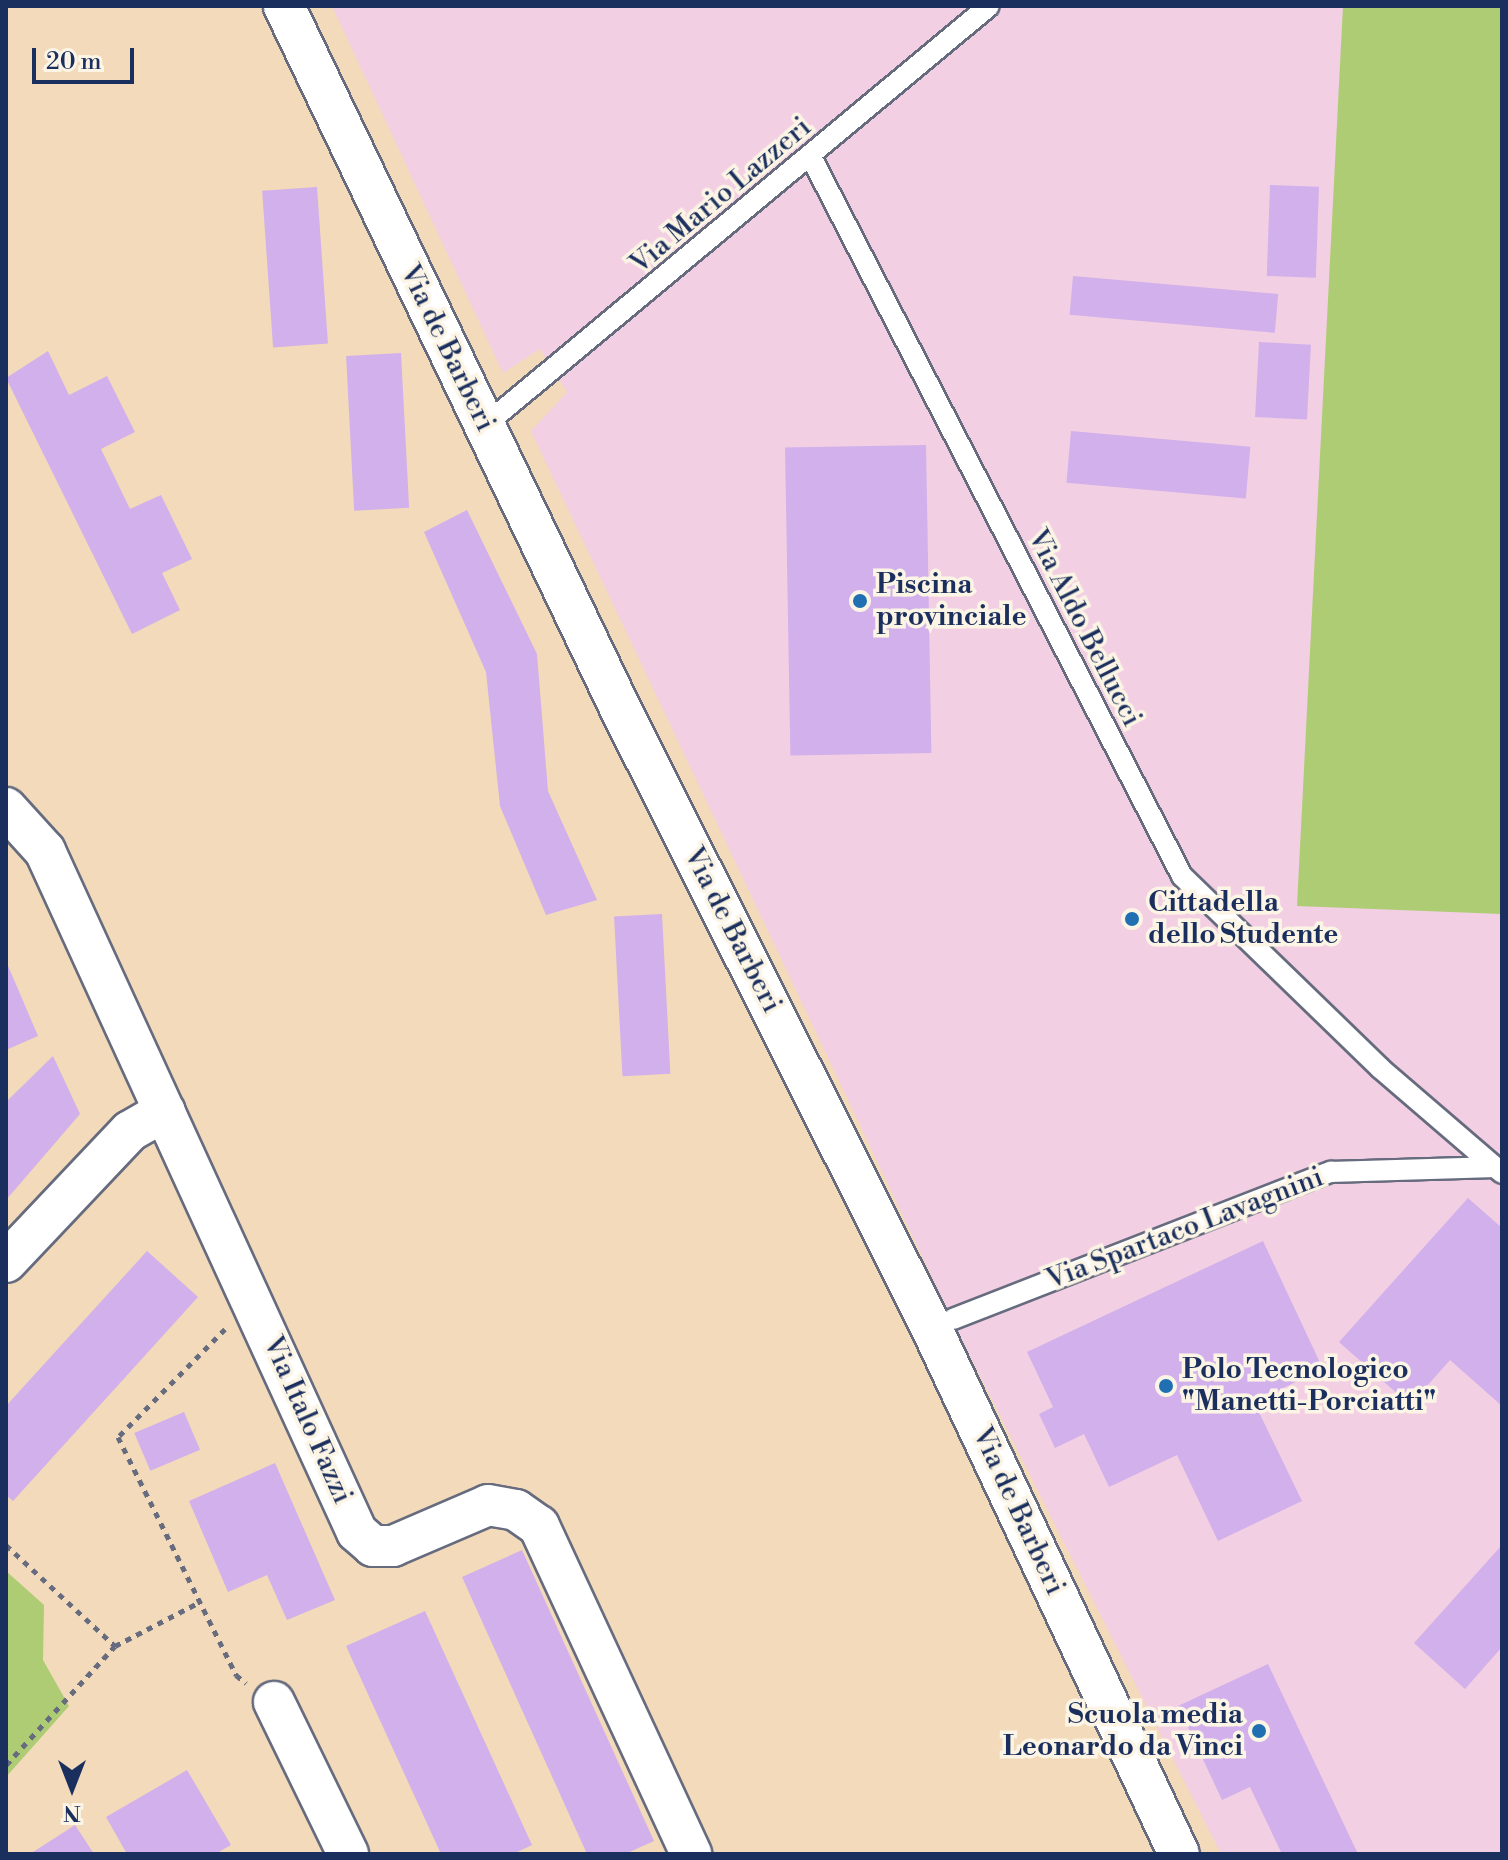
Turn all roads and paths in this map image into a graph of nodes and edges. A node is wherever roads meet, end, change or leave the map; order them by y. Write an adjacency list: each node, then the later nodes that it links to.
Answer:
1 (284, 6): 4 (street, Via de Barberi)
2 (989, 6): 3 (lane, Via Mario Lazzeri)
3 (812, 159): 4 (lane, Via Mario Lazzeri); 6 (lane, Via Aldo Bellucci)
4 (485, 425): 11 (street, Via de Barberi)
5 (6, 808): 7 (street, Via Italo Fazzi)
6 (1380, 1068): 8 (lane, Via Spartaco Lavagnini)
7 (165, 1111): 9 (street); 10 (street, Via Italo Fazzi)
8 (1498, 1170): 11 (lane, Via Spartaco Lavagnini)
9 (6, 1262)
10 (253, 1300): 13 (path); 18 (street, Via Italo Fazzi)
11 (942, 1323): 19 (street, Via de Barberi)
12 (6, 1545): 14 (path)
13 (200, 1602): 14 (path); 15 (path)
14 (115, 1646): 16 (path)
15 (274, 1702): 17 (street)
16 (6, 1765)
17 (348, 1854)
18 (691, 1854)
19 (1179, 1854)

